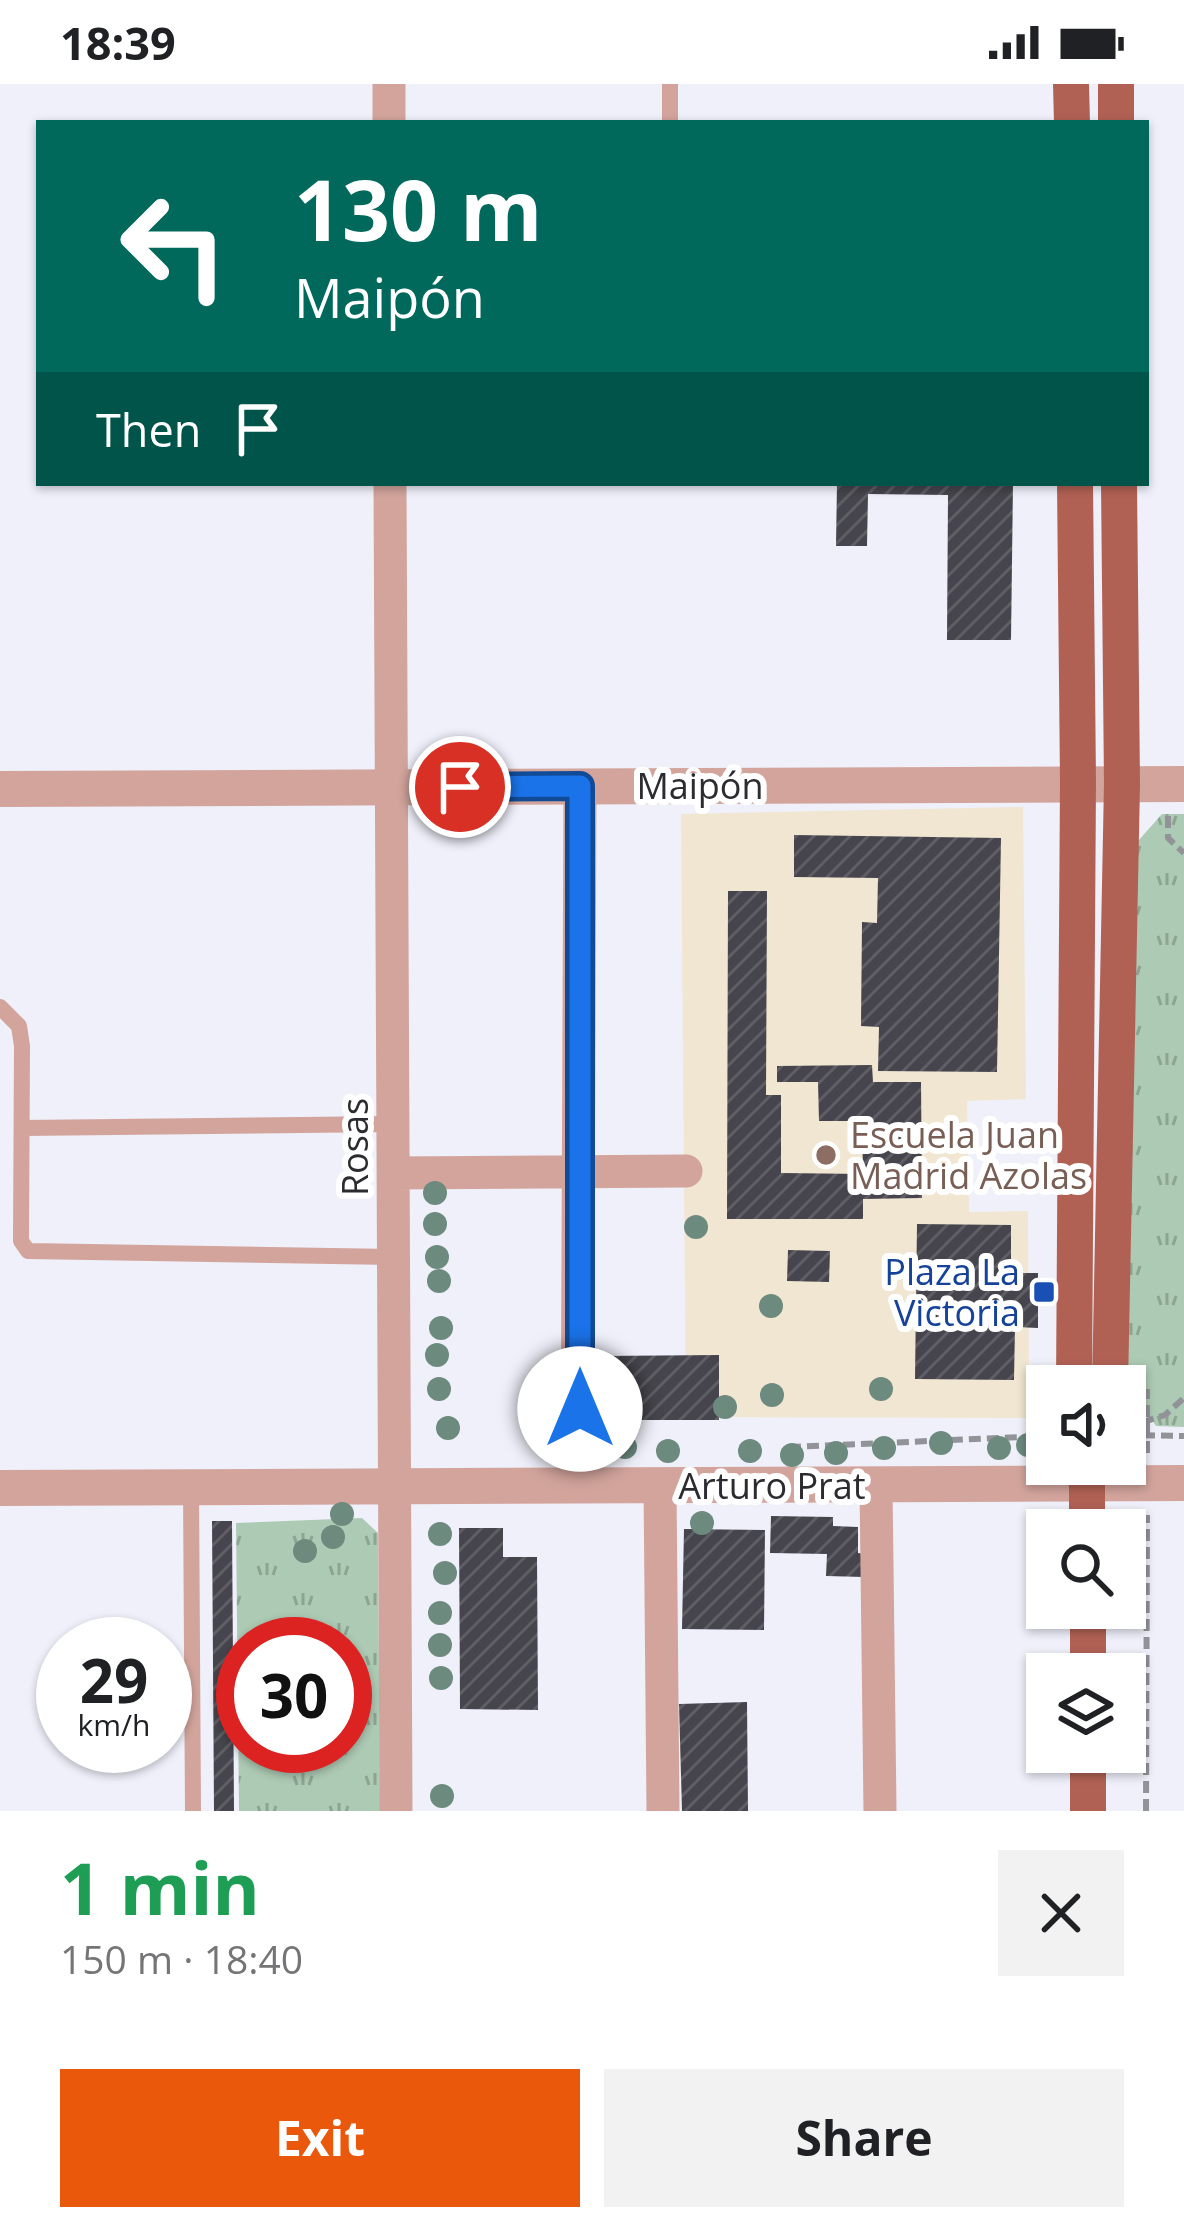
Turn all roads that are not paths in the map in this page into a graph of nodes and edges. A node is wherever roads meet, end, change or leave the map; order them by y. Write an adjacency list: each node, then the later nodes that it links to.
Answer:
1 (388, 84): 5 (street)
2 (670, 84): 6 (lane)
3 (1071, 84): 7 (main road)
4 (1116, 84): 8 (main road)
5 (389, 120)
6 (670, 120)
7 (1072, 120)
8 (1116, 120)
9 (390, 486): 16 (street, Rosas)
10 (1075, 486): 12 (main road)
11 (1119, 486): 13 (main road)
12 (1078, 782): 13 (street, Maipón); 15 (street, Maipón); 25 (main road)
13 (1122, 784): 14 (street, Maipón); 26 (main road)
14 (1184, 784)
15 (580, 786): 16 (street, Maipón); 22 (street)
16 (392, 787): 17 (street, Maipón); 19 (street, Rosas)
17 (0, 789)
18 (0, 1007): 20 (lane)
19 (393, 1124): 20 (lane); 23 (street, Rosas)
20 (22, 1128): 24 (lane)
21 (686, 1171): 22 (street)
22 (580, 1172): 23 (street); 32 (street)
23 (393, 1173): 24 (street, Rosas)
24 (394, 1257): 31 (street, Rosas)
25 (1074, 1365)
26 (1110, 1365)
27 (1026, 1475): 30 (street, Arturo Prat)
28 (1146, 1478): 29 (street, Arturo Prat)
29 (1184, 1483)
30 (875, 1485): 33 (street, Arturo Prat); 40 (street)
31 (394, 1486): 32 (street, Arturo Prat); 34 (street, Arturo Prat); 38 (street, Rosas)
32 (578, 1486): 33 (street, Arturo Prat)
33 (660, 1486): 39 (street)
34 (191, 1487): 35 (street, Arturo Prat); 37 (lane)
35 (0, 1488)
36 (1088, 1773): 41 (main road)
37 (193, 1811)
38 (396, 1811)
39 (663, 1811)
40 (880, 1811)
41 (1088, 1811)

